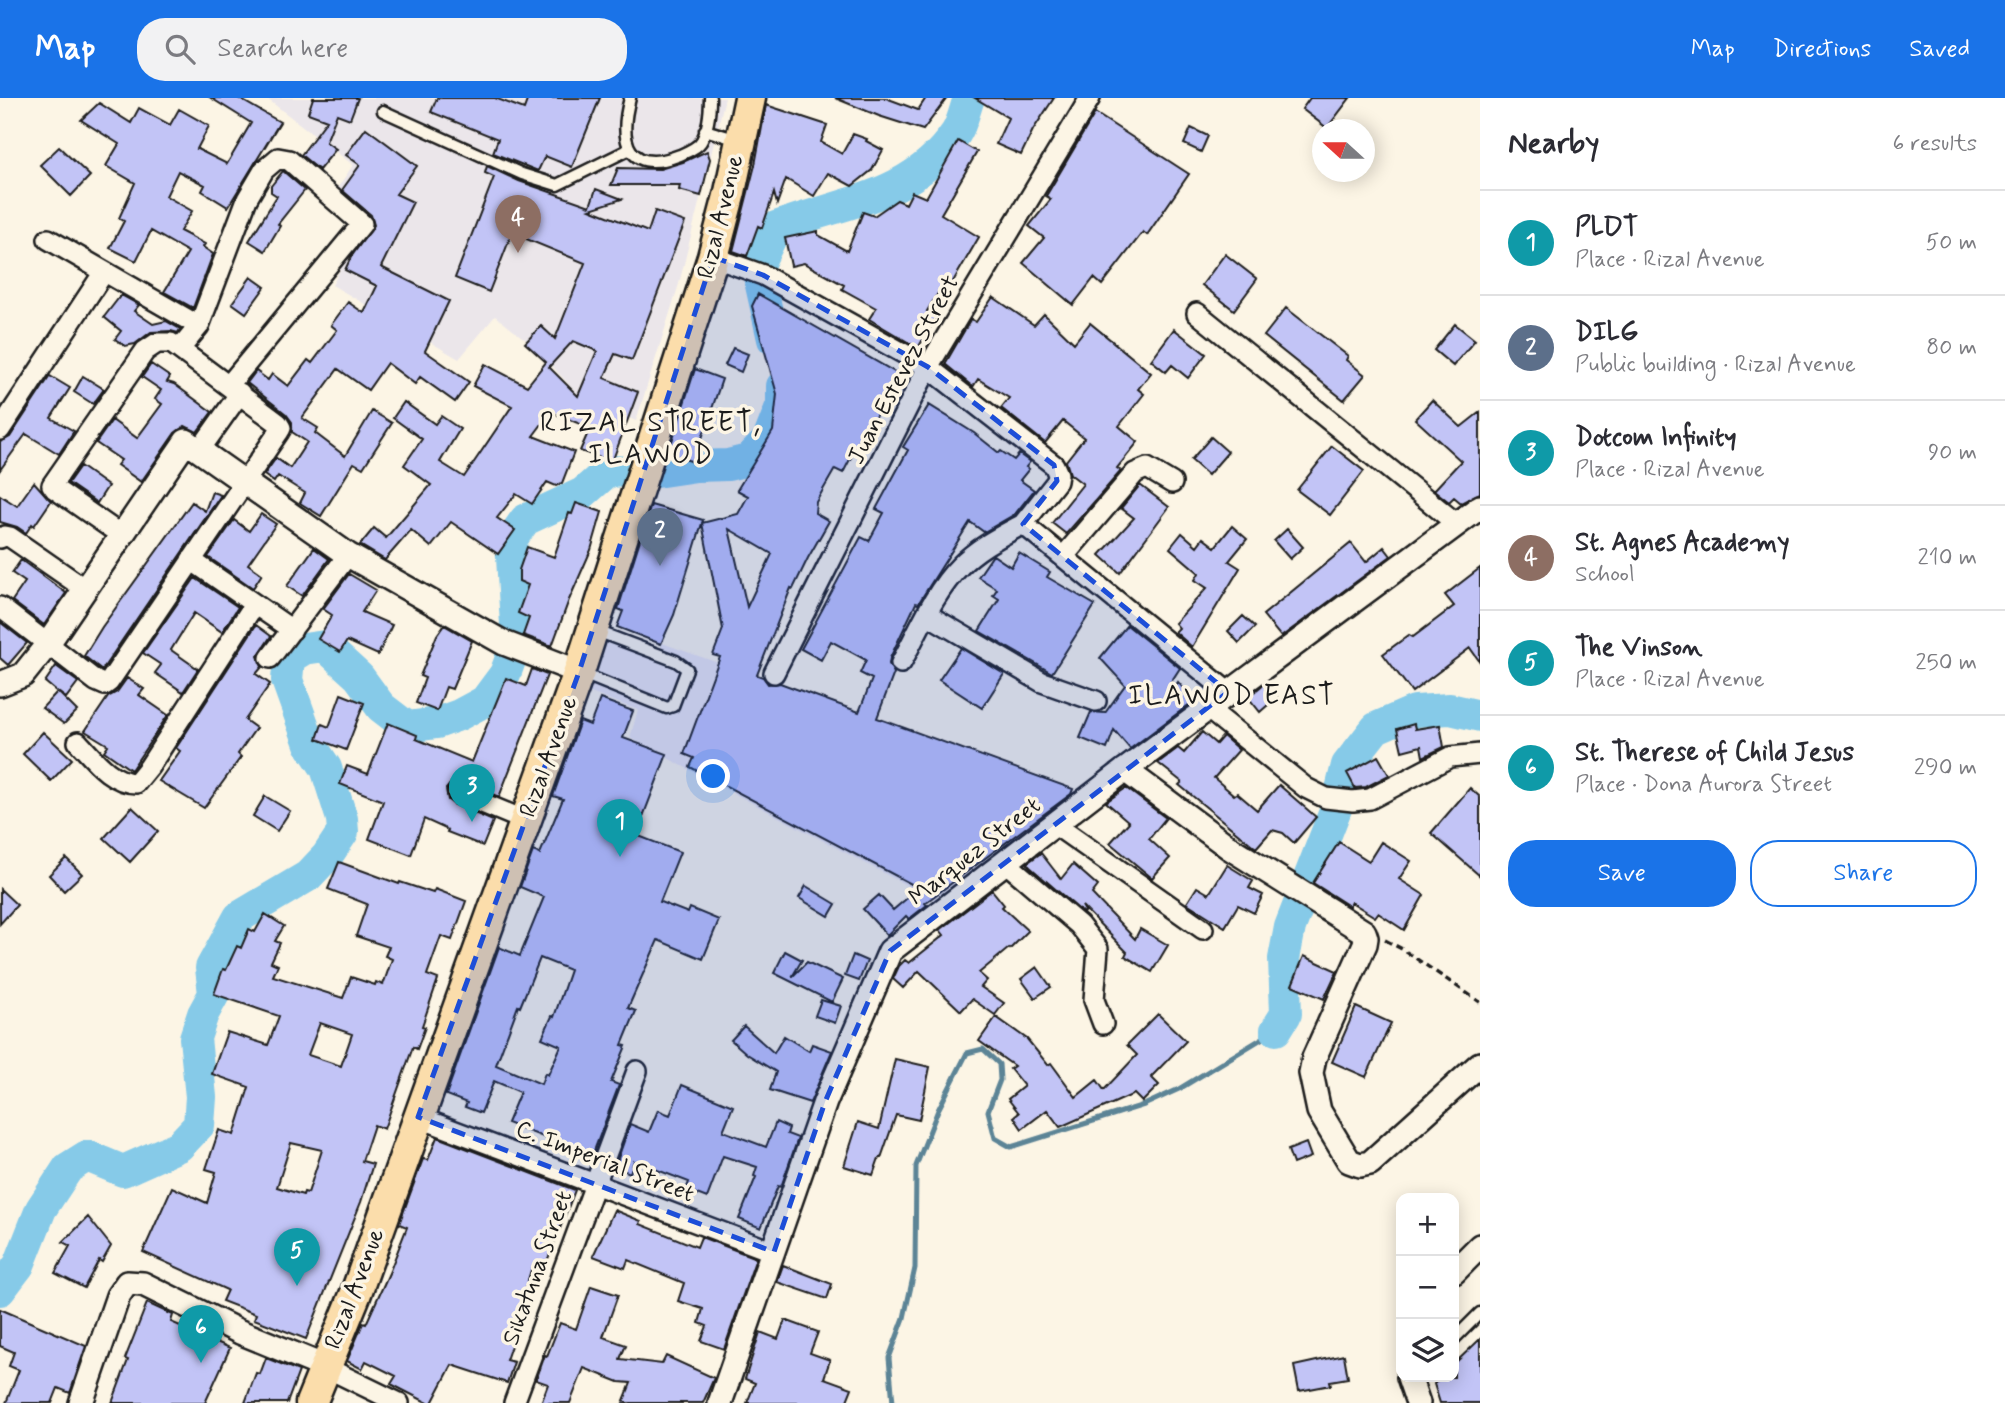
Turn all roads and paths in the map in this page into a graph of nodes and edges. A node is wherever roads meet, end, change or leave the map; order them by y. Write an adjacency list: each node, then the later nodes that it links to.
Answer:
1 (630, 98): 8 (lane)
2 (710, 98): 6 (lane)
3 (750, 98): 7 (main road, Rizal Avenue)
4 (1090, 98): 15 (street, Juan Estevez Street)
5 (383, 111): 8 (lane)
6 (705, 130): 7 (lane); 8 (lane)
7 (740, 141): 10 (main road, Rizal Avenue)
8 (630, 149)
9 (48, 239): 11 (street)
10 (713, 257): 15 (street); 33 (main road, Rizal Avenue)
11 (104, 272): 13 (street); 17 (street)
12 (1196, 313): 23 (street)
13 (199, 326): 14 (street); 16 (street)
14 (180, 349): 16 (street); 24 (street)
15 (928, 367): 22 (street); 39 (street, Juan Estevez Street)
16 (235, 389): 18 (street); 19 (street)
17 (0, 430)
18 (199, 451): 19 (street); 24 (street)
19 (243, 483): 26 (street); 28 (street)
20 (1172, 483): 27 (street)
21 (1480, 507): 23 (street, Marquez Street)
22 (1023, 524): 27 (street); 32 (street)
23 (1457, 524): 41 (street, Marquez Street)
24 (121, 535): 29 (street)
25 (0, 538): 29 (street)
26 (348, 555): 34 (street); 38 (street)
27 (1064, 556): 41 (street)
28 (191, 560): 30 (street); 35 (street)
29 (85, 589): 35 (street)
30 (254, 605): 34 (street); 44 (street)
31 (0, 607): 35 (street)
32 (928, 615): 37 (street); 42 (street)
33 (593, 629): 38 (main road, Rizal Avenue); 38 (lane)
34 (292, 630): 36 (street)
35 (47, 645): 40 (street)
36 (270, 658)
37 (901, 663)
38 (579, 673): 48 (main road, Rizal Avenue)
39 (774, 673)
40 (0, 684)
41 (1228, 692): 43 (street, Marquez Street)
42 (1096, 701)
43 (1207, 708): 45 (street); 46 (street, Marquez Street)
44 (78, 742)
45 (1480, 754)
46 (1125, 770): 49 (street, Marquez Street); 52 (street)
47 (458, 793): 48 (street)
48 (526, 821): 57 (main road, Rizal Avenue)
49 (1055, 824): 50 (street, Marquez Street); 51 (street)
50 (1005, 862): 54 (street); 60 (street, Marquez Street)
51 (1203, 929)
52 (1364, 932): 53 (path); 55 (street)
53 (1480, 1002)
54 (1102, 1024)
55 (1480, 1064)
56 (637, 1071): 58 (street, Sikatuna Street)
57 (418, 1117): 58 (street, C. Imperial Street); 64 (main road, Rizal Avenue)
58 (594, 1186): 60 (street, C. Imperial Street); 69 (street, Sikatuna Street)
59 (1480, 1246): 61 (street)
60 (774, 1252): 70 (street, Marquez Street)
61 (1459, 1267)
62 (1480, 1313): 63 (lane)
63 (1459, 1334)
64 (325, 1367): 66 (street); 67 (main road, Rizal Avenue); 68 (street)
65 (1412, 1382): 71 (street)
66 (81, 1403)
67 (311, 1403)
68 (400, 1403)
69 (514, 1403)
70 (720, 1403)
71 (1418, 1403)

